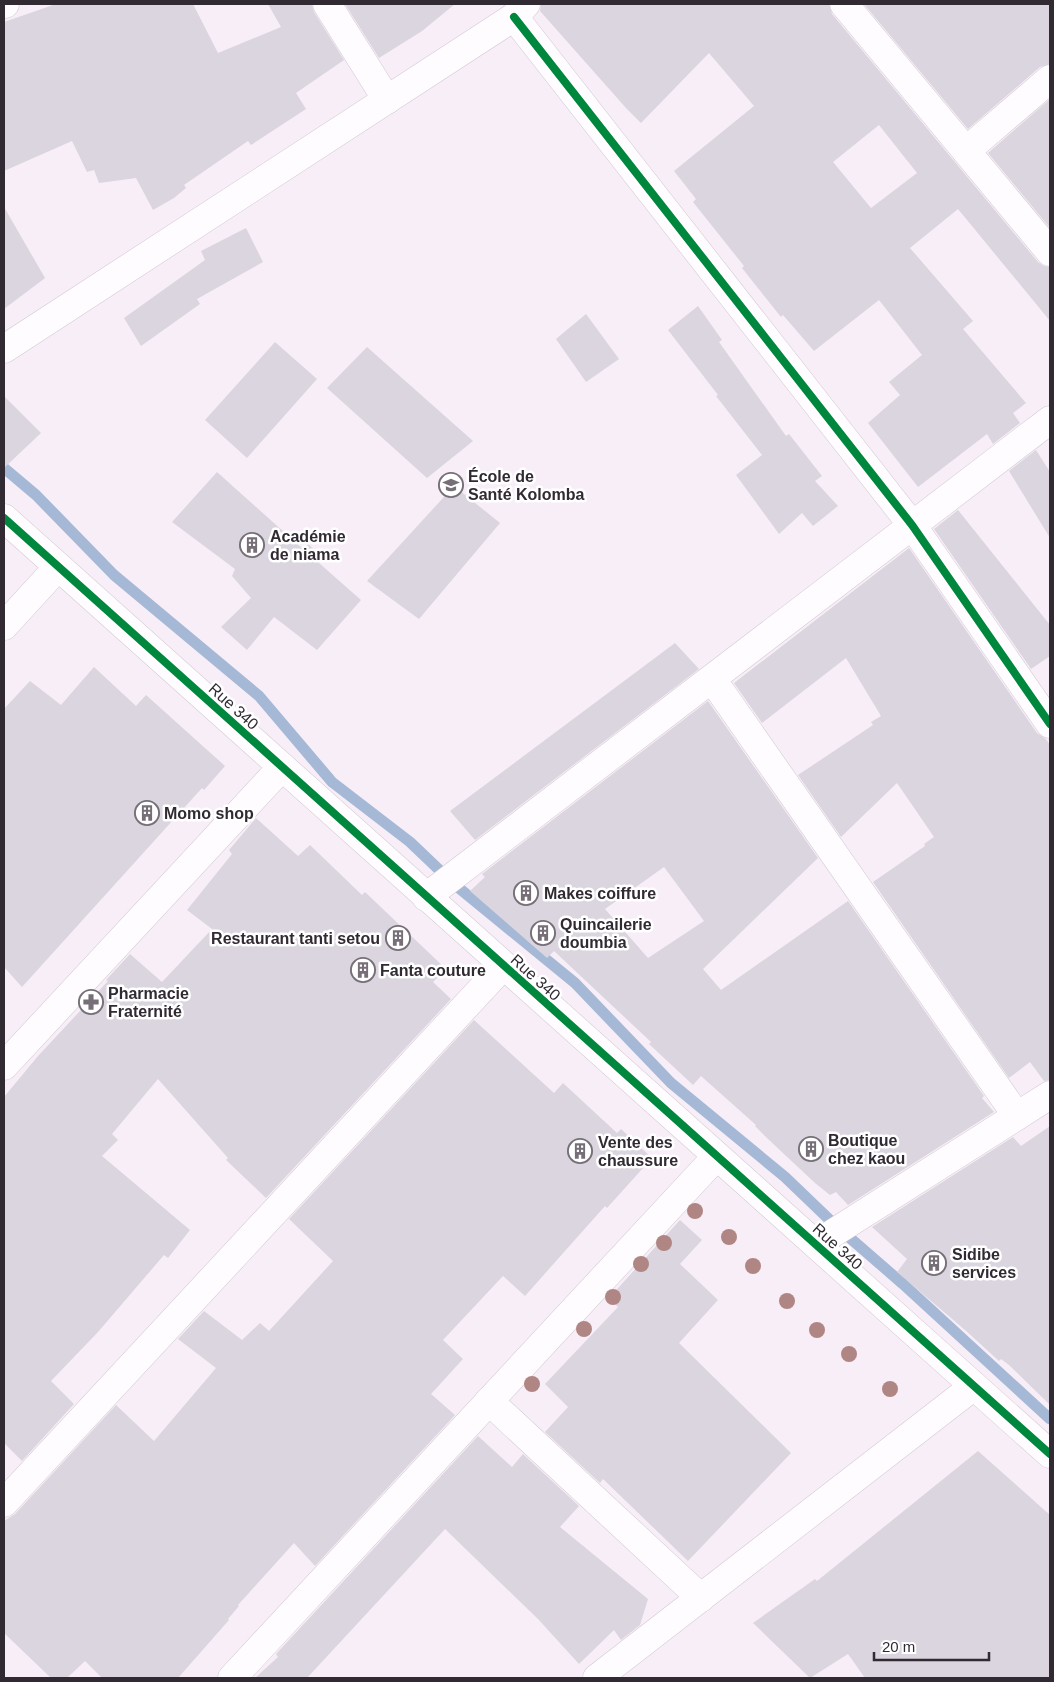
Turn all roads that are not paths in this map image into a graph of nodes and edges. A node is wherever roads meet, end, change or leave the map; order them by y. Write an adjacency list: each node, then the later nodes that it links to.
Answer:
1 (327, 4): 5 (street)
2 (844, 4): 6 (street)
3 (520, 10): 5 (street); 11 (street)
4 (1050, 79): 6 (street)
5 (387, 100): 8 (street)
6 (966, 151): 7 (street)
7 (1050, 252)
8 (4, 349)
9 (1050, 420): 11 (street)
10 (4, 518): 12 (street, Rue 340)
11 (912, 525): 14 (street); 15 (street)
12 (58, 568): 13 (street); 16 (street, Rue 340)
13 (4, 626)
14 (712, 680): 17 (street); 21 (street)
15 (1050, 724)
16 (282, 767): 17 (street, Rue 340); 19 (street)
17 (426, 897): 18 (street, Rue 340)
18 (503, 966): 22 (street, Rue 340); 27 (street)
19 (4, 1066)
20 (1050, 1095): 21 (street)
21 (1017, 1116): 23 (street)
22 (716, 1157): 23 (street, Rue 340); 25 (street)
23 (816, 1244): 24 (street, Rue 340)
24 (974, 1386): 26 (street, Rue 340); 28 (street)
25 (489, 1401): 28 (street); 29 (street)
26 (1050, 1454)
27 (4, 1503)
28 (701, 1598): 30 (street)
29 (232, 1678)
30 (597, 1678)

